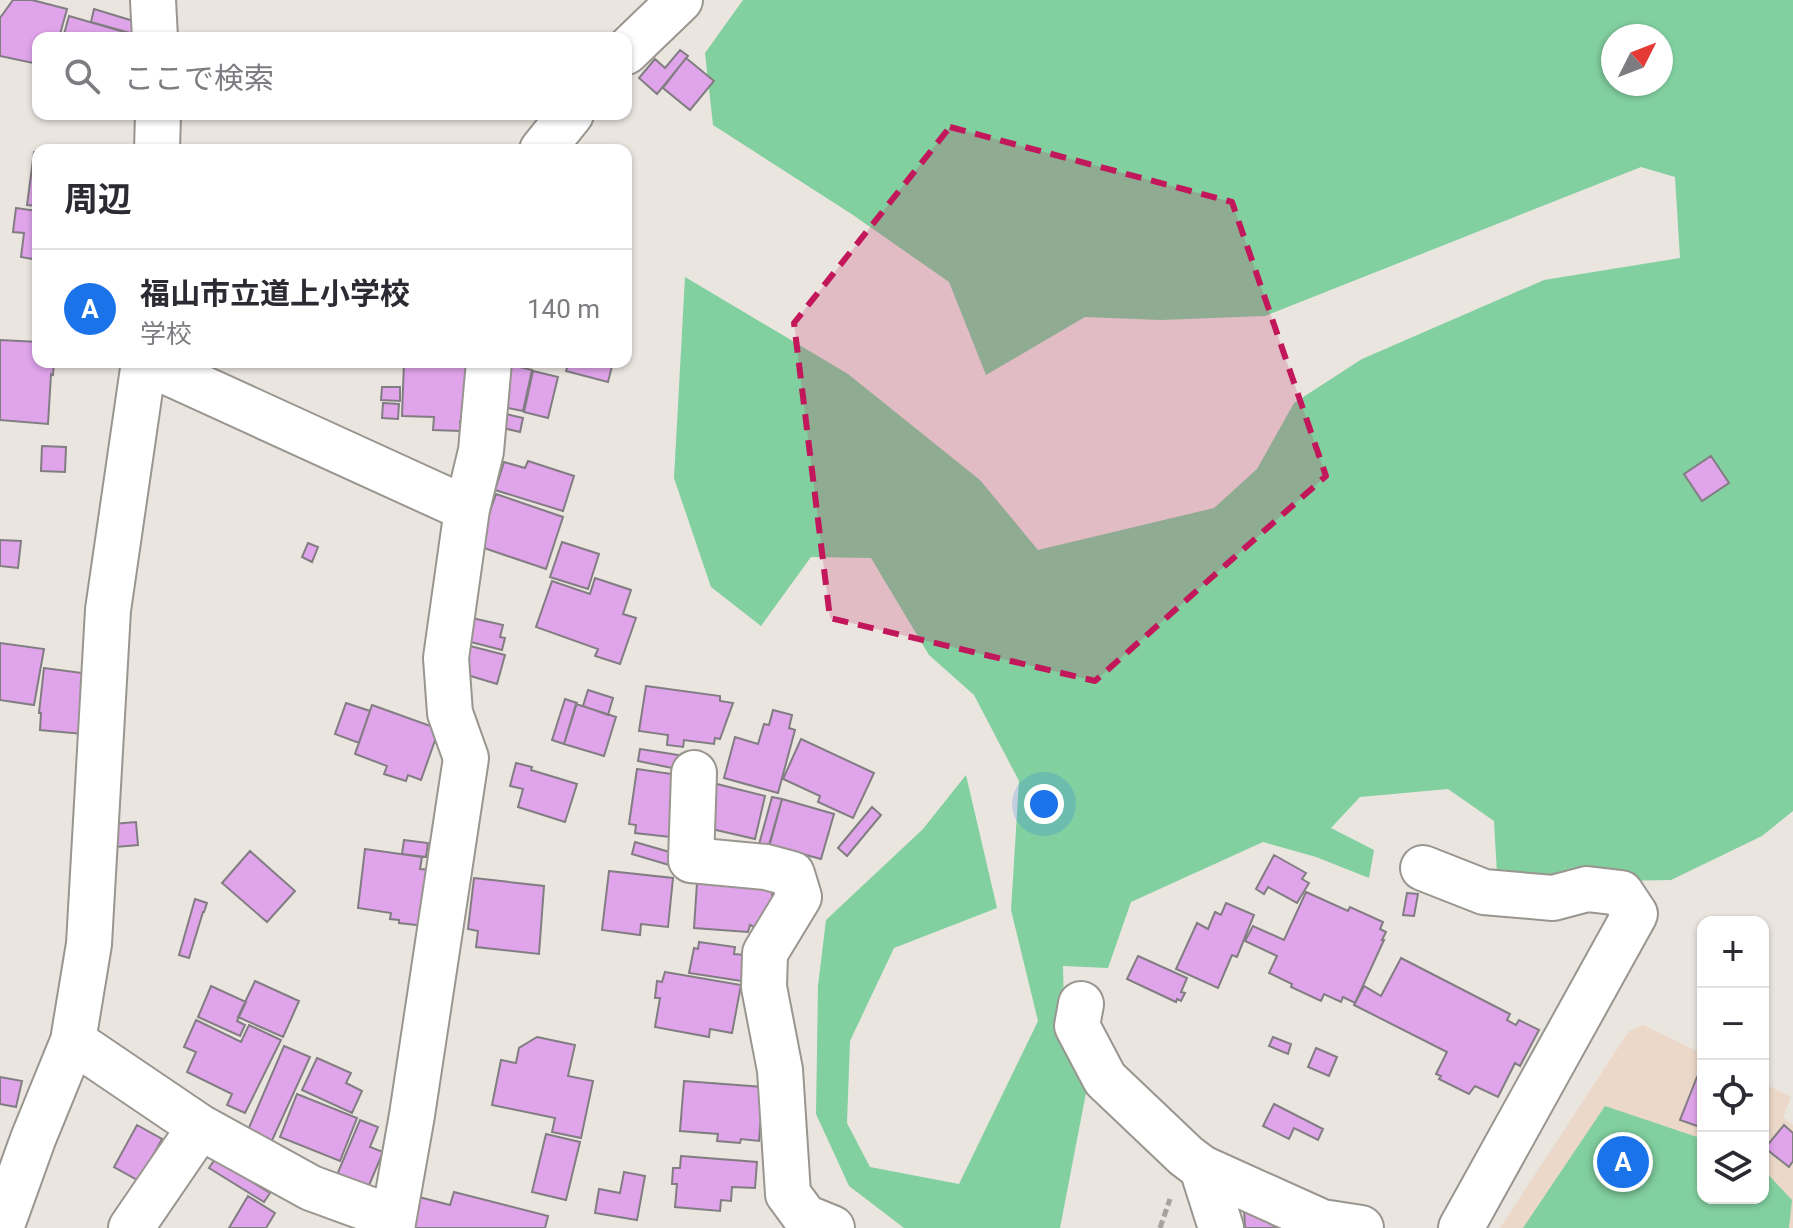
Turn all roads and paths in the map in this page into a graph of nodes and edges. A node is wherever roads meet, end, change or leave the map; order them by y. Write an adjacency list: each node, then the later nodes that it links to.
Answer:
1 (153, 0): 3 (street)
2 (680, 0): 4 (street)
3 (155, 32)
4 (632, 46)
5 (158, 120): 7 (street)
6 (566, 120): 8 (street)
7 (157, 144)
8 (547, 144)
9 (143, 368): 16 (street)
10 (157, 368): 12 (street)
11 (488, 368): 12 (street)
12 (467, 509): 20 (street)
13 (694, 773): 23 (street)
14 (1423, 868): 26 (street)
15 (1081, 1004): 19 (street)
16 (73, 1041): 17 (street); 18 (street)
17 (200, 1127): 20 (street); 22 (street)
18 (16, 1133): 21 (street)
19 (1202, 1168): 24 (street); 25 (street)
20 (393, 1223)
21 (1, 1228)
22 (131, 1228)
23 (832, 1228)
24 (1221, 1228)
25 (1361, 1228)
26 (1461, 1228)

